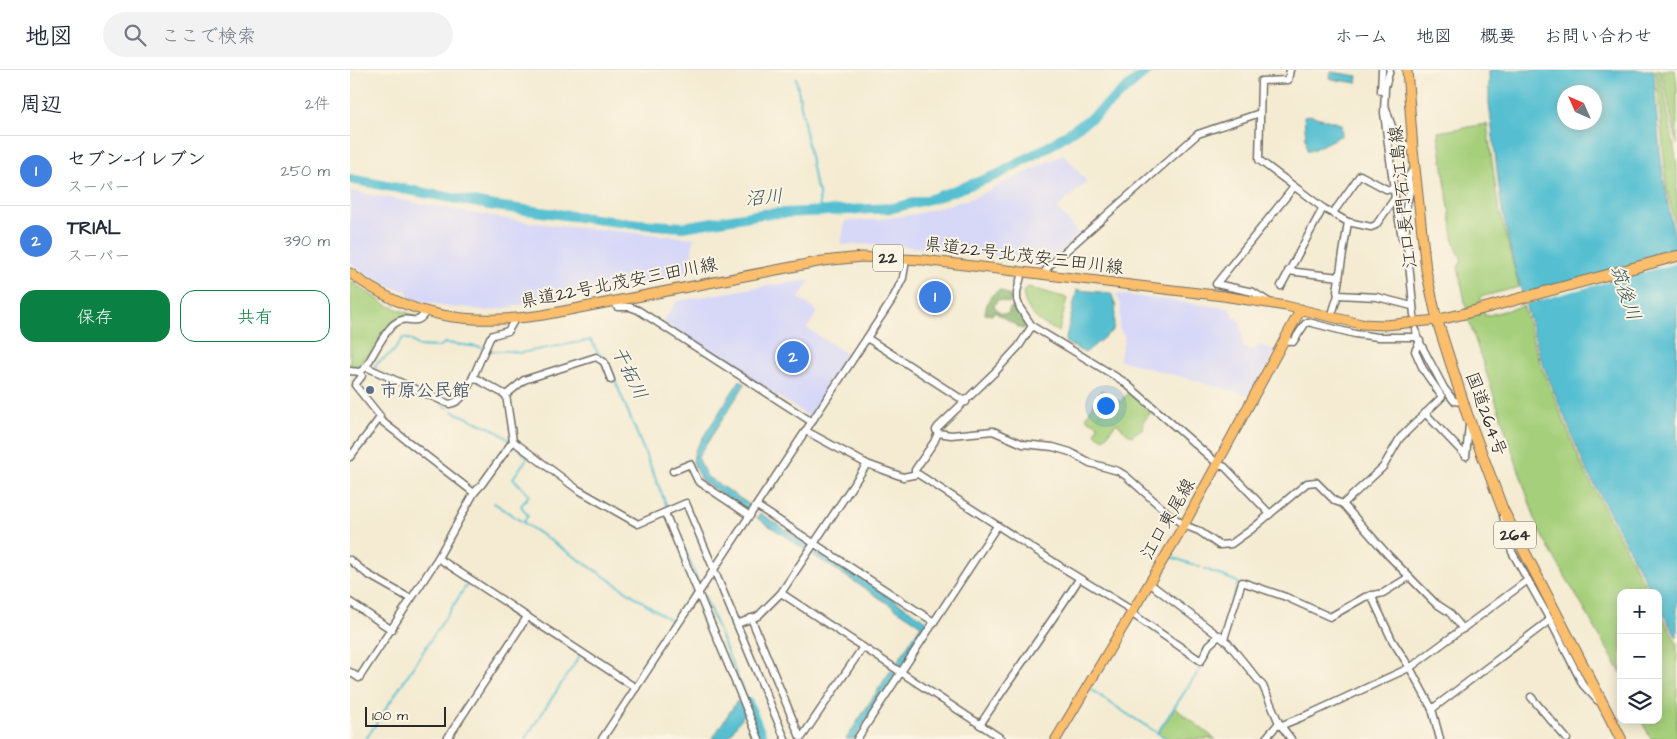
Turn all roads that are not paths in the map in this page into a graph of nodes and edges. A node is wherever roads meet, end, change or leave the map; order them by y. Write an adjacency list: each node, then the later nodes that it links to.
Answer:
1 (1290, 70): 6 (street)
2 (1382, 70): 5 (street)
3 (1390, 70): 5 (street)
4 (1408, 70): 7 (main road, 江口長門石江島線)
5 (1384, 104): 7 (street); 10 (street)
6 (1260, 113): 9 (street); 21 (street)
7 (1413, 149): 8 (main road, 江口長門石江島線)
8 (1415, 167): 15 (street); 33 (main road, 江口長門石江島線)
9 (1294, 187): 12 (street); 26 (street)
10 (1393, 190): 11 (street); 13 (street)
11 (1394, 198): 14 (street); 15 (street)
12 (1323, 208): 13 (street); 18 (street)
13 (1333, 213): 14 (street)
14 (1348, 222): 22 (street)
15 (1408, 250): 27 (street)
16 (1677, 256): 33 (highway)
17 (906, 260): 19 (main road, 県道22号北茂安三田川線 / 22); 25 (main road, 県道22号北茂安三田川線 / 22); 36 (street)
18 (1288, 271): 22 (street); 23 (street)
19 (1022, 272): 21 (main road, 県道22号北茂安三田川線 / 22); 34 (street)
20 (350, 273): 29 (main road, 県道22号北茂安三田川線 / 22)
21 (1042, 274): 26 (main road, 県道22号北茂安三田川線 / 22)
22 (1339, 277): 24 (street)
23 (1282, 286)
24 (1338, 295): 27 (street); 30 (street)
25 (614, 301): 32 (main road, 県道22号北茂安三田川線 / 22); 49 (street)
26 (1270, 303): 28 (main road, 県道22号北茂安三田川線 / 22)
27 (1412, 306): 31 (street)
28 (1301, 310): 33 (main road, 県道22号北茂安三田川線 / 22); 37 (main road, 江口東尾線)
29 (426, 311): 32 (main road, 県道22号北茂安三田川線 / 22); 38 (street)
30 (1332, 311)
31 (1414, 315)
32 (515, 320): 41 (street)
33 (1437, 320): 46 (highway, 国道264号 / 264)
34 (1032, 326): 45 (street); 56 (street)
35 (1418, 336): 37 (street); 46 (street); 47 (street)
36 (867, 338): 45 (street); 49 (street)
37 (1285, 340): 56 (main road, 江口東尾線)
38 (366, 367): 40 (street); 41 (street)
39 (350, 371): 40 (street)
40 (360, 372): 43 (street)
41 (473, 377): 44 (street)
42 (611, 380): 44 (street)
43 (353, 383): 48 (street)
44 (506, 395): 53 (street)
45 (966, 402): 52 (street)
46 (1463, 402): 50 (highway, 国道264号 / 264)
47 (1425, 413): 50 (street); 60 (street)
48 (379, 419): 54 (street); 59 (street)
49 (812, 422): 51 (street)
50 (1470, 422): 62 (highway, 国道264号 / 264)
51 (806, 431): 55 (street); 61 (street)
52 (938, 433): 58 (street); 66 (street)
53 (513, 441): 59 (street); 63 (street)
54 (350, 457)
55 (867, 464): 58 (street); 68 (street)
56 (1218, 464): 64 (street); 66 (main road, 江口東尾線)
57 (673, 471): 65 (street)
58 (915, 474): 67 (street)
59 (474, 493): 69 (street)
60 (1343, 504): 64 (street); 72 (street)
61 (757, 506): 65 (street); 68 (street)
62 (1503, 510): 74 (street); 96 (highway, 国道264号 / 264)
63 (668, 511): 71 (street); 76 (street)
64 (1270, 514): 66 (street)
65 (750, 516): 71 (street)
66 (1184, 525): 75 (main road, 江口東尾線)
67 (997, 526): 73 (street); 85 (street)
68 (814, 544): 77 (street); 85 (street)
69 (438, 558): 79 (street); 82 (street)
70 (350, 560): 79 (street)
71 (714, 570): 76 (street); 86 (street)
72 (1409, 577): 78 (street); 87 (street)
73 (1080, 579): 81 (street); 98 (street)
74 (1528, 580): 84 (street); 87 (street)
75 (1150, 583): 81 (main road, 江口東尾線); 89 (street)
76 (698, 593): 94 (street); 103 (street)
77 (781, 593): 83 (street); 90 (street)
78 (1371, 595): 89 (street); 91 (street)
79 (411, 599): 88 (street)
80 (350, 602): 88 (street)
81 (1132, 612): 89 (street); 106 (main road, 江口東尾線)
82 (526, 617): 94 (street); 101 (street)
83 (751, 618): 86 (street); 90 (street)
84 (1550, 620): 96 (street); 97 (street)
85 (934, 622): 93 (street)
86 (737, 624): 104 (street)
87 (1463, 629): 91 (street)
88 (392, 630): 92 (street)
89 (1222, 637): 99 (street)
90 (863, 647): 93 (street)
91 (1410, 668): 97 (street); 99 (street)
92 (350, 672)
93 (901, 672): 98 (street); 105 (street)
94 (636, 688): 102 (street)
95 (1531, 698): 110 (street)
96 (1604, 705): 111 (highway, 国道264号 / 264)
97 (1432, 709): 109 (street)
98 (980, 724): 100 (street)
99 (1279, 725): 107 (street); 108 (street)
100 (1000, 738)
101 (447, 739)
102 (602, 739)
103 (759, 739)
104 (784, 739)
105 (857, 739)
106 (1056, 739)
107 (1265, 739)
108 (1291, 739)
109 (1440, 739)
110 (1567, 739)
111 (1621, 739)

